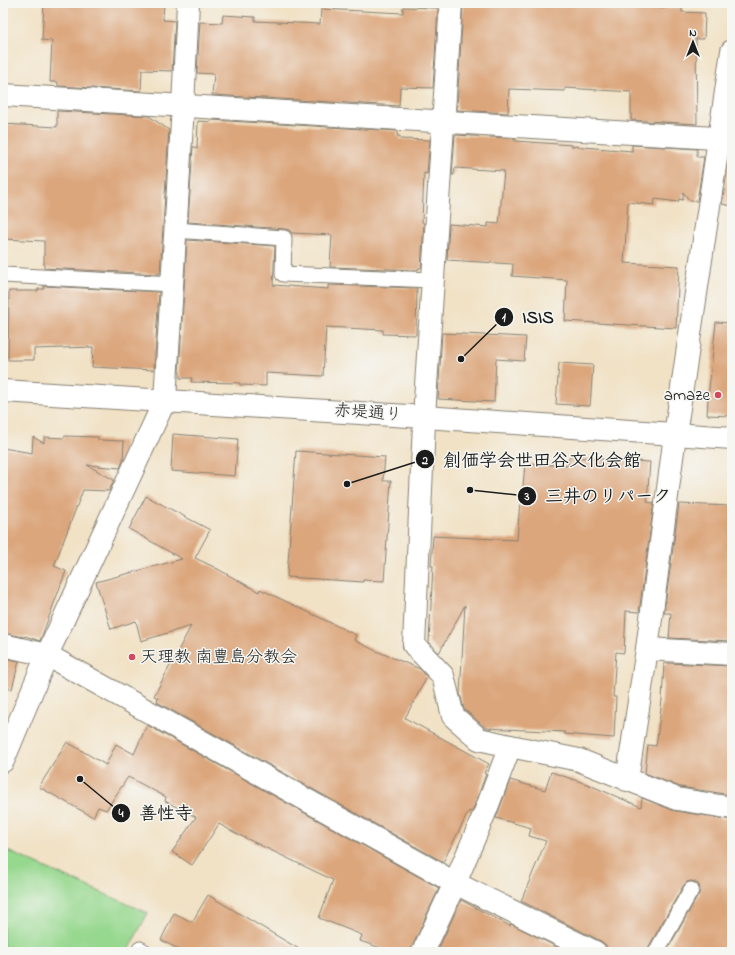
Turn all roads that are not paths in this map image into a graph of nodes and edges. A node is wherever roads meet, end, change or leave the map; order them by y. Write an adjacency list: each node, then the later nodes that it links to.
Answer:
1 (188, 3): 5 (street)
2 (451, 3): 6 (street)
3 (732, 51): 7 (street)
4 (3, 95): 5 (street)
5 (183, 106): 6 (street); 8 (street)
6 (443, 122): 7 (street); 10 (street)
7 (726, 139): 15 (street)
8 (175, 230): 10 (lane); 11 (street)
9 (3, 275): 11 (lane)
10 (433, 280): 14 (street)
11 (172, 284): 13 (street)
12 (3, 391): 13 (street, 赤堤通り)
13 (165, 400): 14 (street, 赤堤通り); 20 (street)
14 (425, 417): 15 (street, 赤堤通り); 21 (street)
15 (675, 435): 16 (street, 赤堤通り); 18 (street)
16 (732, 438)
17 (3, 645): 20 (street)
18 (647, 649): 19 (street); 23 (street)
19 (732, 654)
20 (47, 655): 22 (street); 25 (street)
21 (510, 746): 23 (street); 25 (street)
22 (3, 761)
23 (628, 780): 24 (street)
24 (732, 808)
25 (455, 883): 27 (street); 28 (street)
26 (691, 890): 29 (lane)
27 (423, 952)
28 (595, 952)
29 (656, 952)

